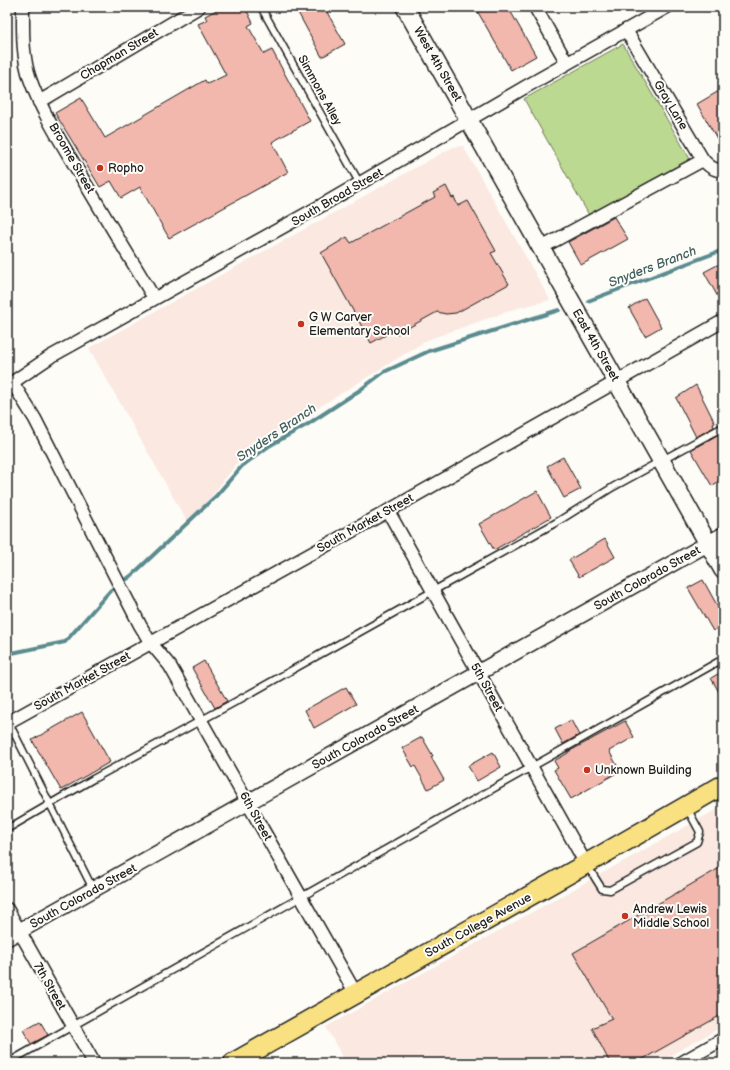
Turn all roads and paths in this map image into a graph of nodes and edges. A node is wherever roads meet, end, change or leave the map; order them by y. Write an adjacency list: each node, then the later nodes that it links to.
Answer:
1 (23, 7): 9 (street, Broome Street)
2 (198, 7): 9 (street, Chapman Street)
3 (261, 7): 13 (lane, Simmons Alley)
4 (405, 7): 10 (main road, West 4th Street)
5 (535, 7): 8 (street)
6 (667, 7): 7 (street, South Broad Street)
7 (626, 30): 8 (street, South Broad Street); 11 (street, Gray Lane)
8 (567, 63): 10 (street, South Broad Street)
9 (40, 102): 15 (street, Broome Street)
10 (470, 120): 13 (street, South Broad Street); 14 (main road, East 4th Street)
11 (703, 160): 12 (street, Gray Lane); 14 (street)
12 (723, 170)
13 (360, 184): 15 (street, South Broad Street)
14 (541, 248): 17 (main road, East 4th Street)
15 (154, 298): 18 (street, South Broad Street)
16 (723, 321): 17 (street, South Market Street)
17 (617, 381): 20 (main road, East 4th Street); 21 (street, South Market Street)
18 (10, 384): 25 (street, 6th Street)
19 (723, 427): 20 (lane)
20 (661, 461): 22 (main road, East 4th Street); 24 (lane)
21 (388, 511): 24 (street, 5th Street); 25 (street, South Market Street)
22 (716, 539): 23 (main road, East 4th Street); 27 (street, South Colorado Street)
23 (723, 570)
24 (433, 591): 27 (street, 5th Street); 28 (lane)
25 (150, 642): 28 (street, 6th Street); 29 (street, South Market Street)
26 (723, 659): 30 (lane)
27 (479, 673): 30 (street, 5th Street); 32 (street, South Colorado Street)
28 (201, 721): 32 (street, 6th Street); 33 (lane)
29 (8, 722): 33 (lane)
30 (531, 767): 36 (street, 5th Street); 38 (lane)
31 (723, 786): 34 (main road, South College Avenue)
32 (248, 803): 37 (street, South Colorado Street); 38 (street, 6th Street)
33 (50, 804): 35 (lane); 37 (lane)
34 (686, 806): 36 (main road, South College Avenue); 36 (lane)
35 (7, 829)
36 (586, 864): 41 (main road, South College Avenue)
37 (93, 890): 40 (street, South Colorado Street)
38 (301, 896): 41 (street, 6th Street); 42 (lane)
39 (7, 909): 40 (street, 7th Street)
40 (13, 935): 42 (street, 7th Street)
41 (356, 994): 47 (main road, South College Avenue)
42 (72, 1025): 45 (lane); 46 (street, 7th Street)
43 (723, 1039): 44 (street)
44 (696, 1059): 48 (street)
45 (7, 1063)
46 (94, 1063)
47 (233, 1063)
48 (681, 1063)

